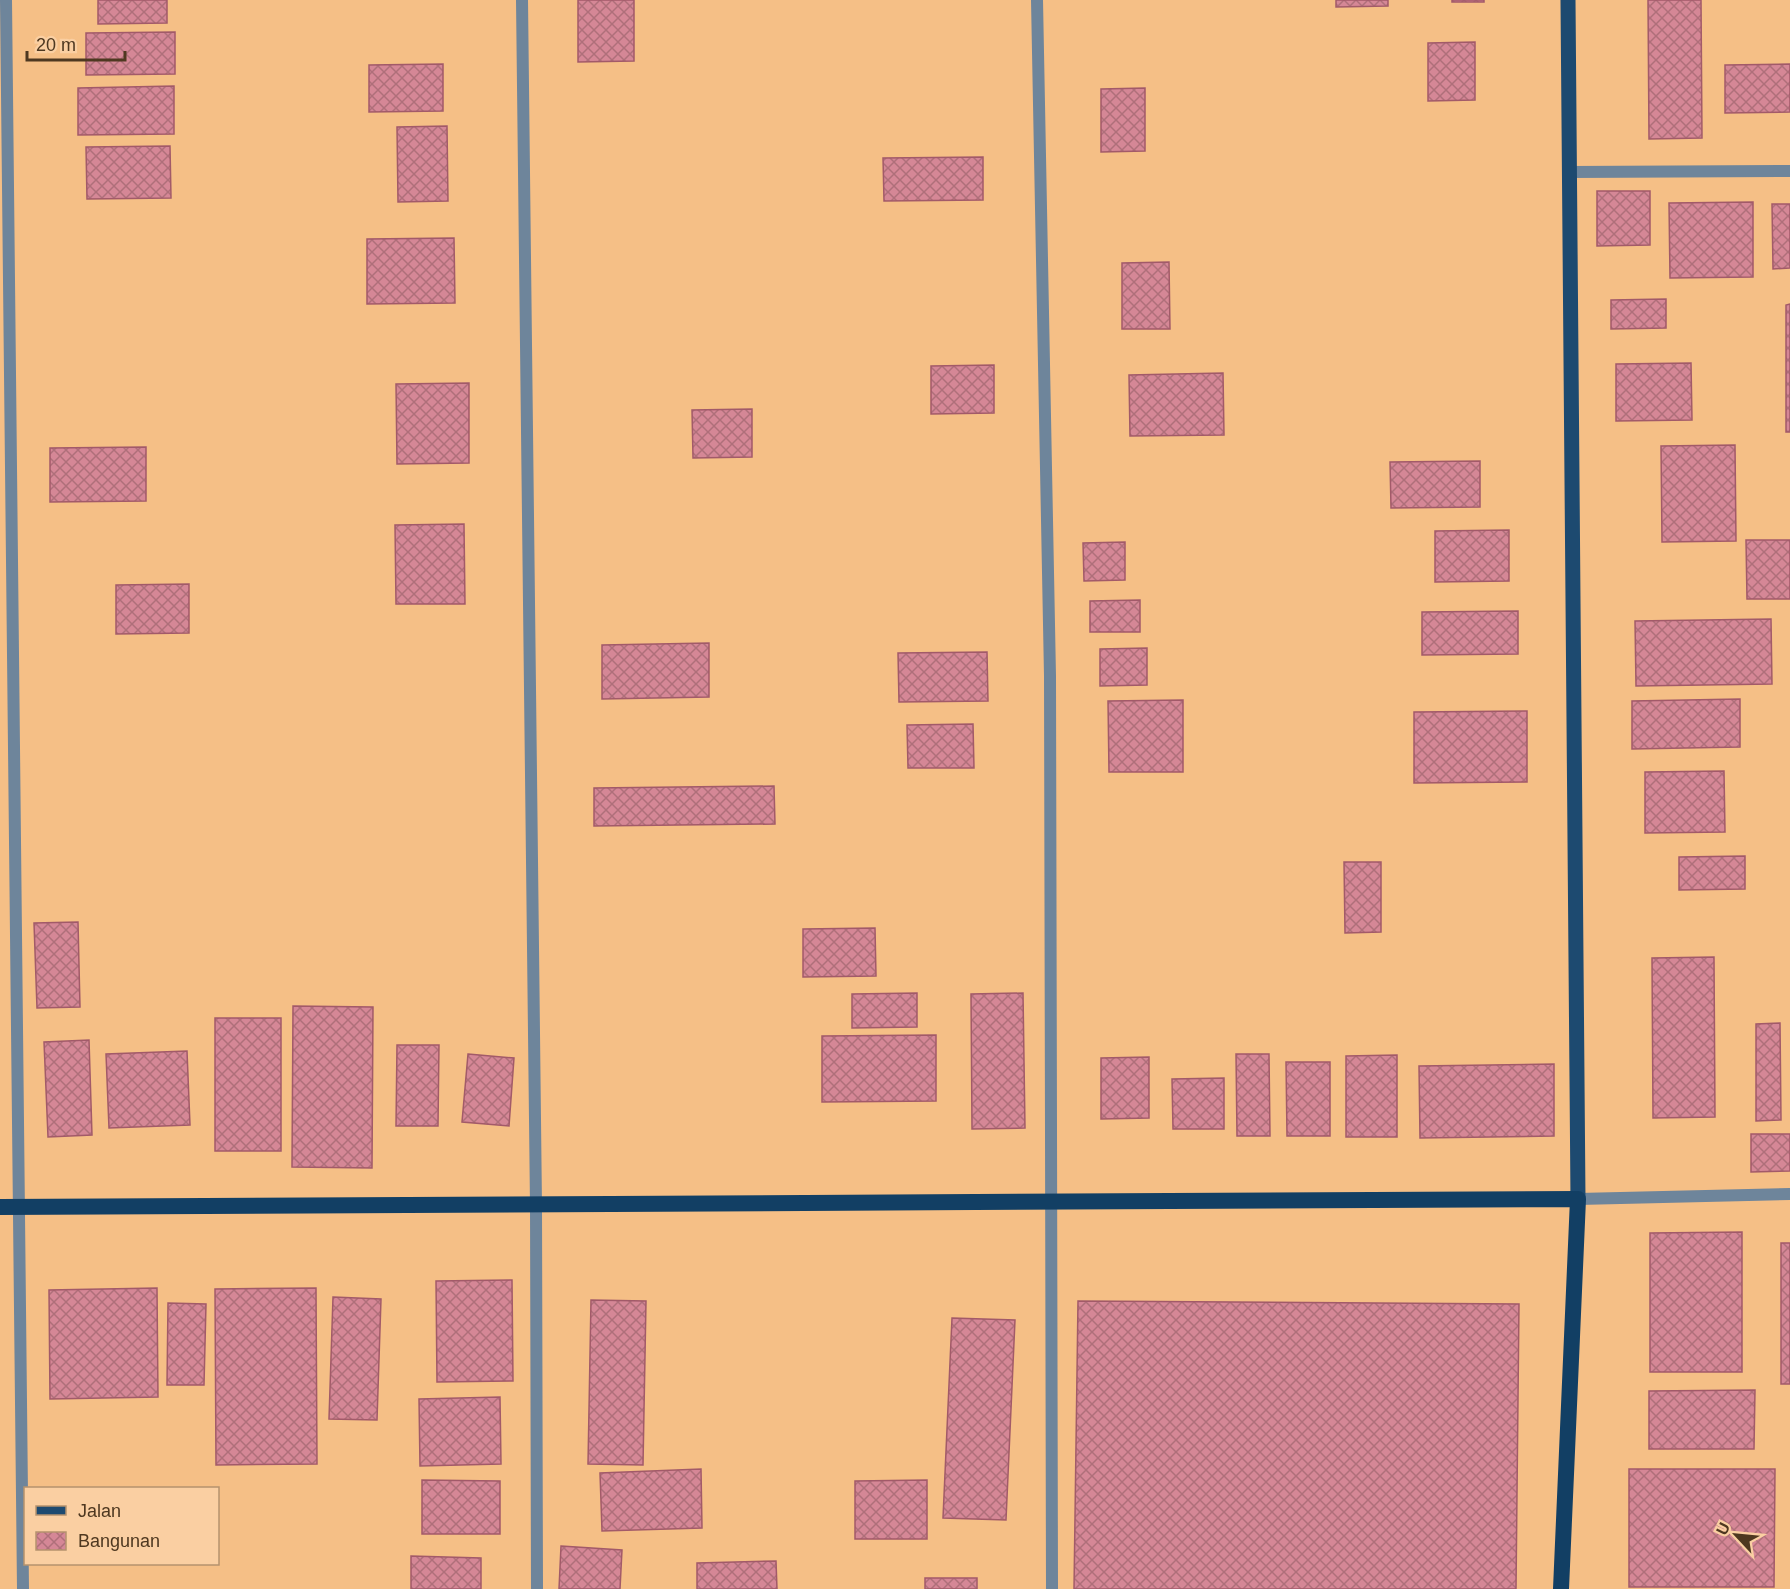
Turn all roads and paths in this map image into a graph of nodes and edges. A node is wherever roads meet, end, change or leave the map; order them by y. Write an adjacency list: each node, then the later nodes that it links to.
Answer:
1 (6, 0): 12 (street)
2 (522, 0): 10 (street)
3 (1037, 0): 9 (street)
4 (1568, 0): 6 (main road)
5 (1790, 171): 6 (street)
6 (1569, 172): 8 (main road)
7 (1790, 1194): 8 (street)
8 (1578, 1198): 9 (highway); 16 (highway)
9 (1050, 1201): 10 (highway); 15 (street)
10 (536, 1205): 12 (highway); 14 (street)
11 (0, 1207): 12 (highway)
12 (20, 1207): 13 (street)
13 (23, 1589)
14 (537, 1589)
15 (1052, 1589)
16 (1561, 1589)

